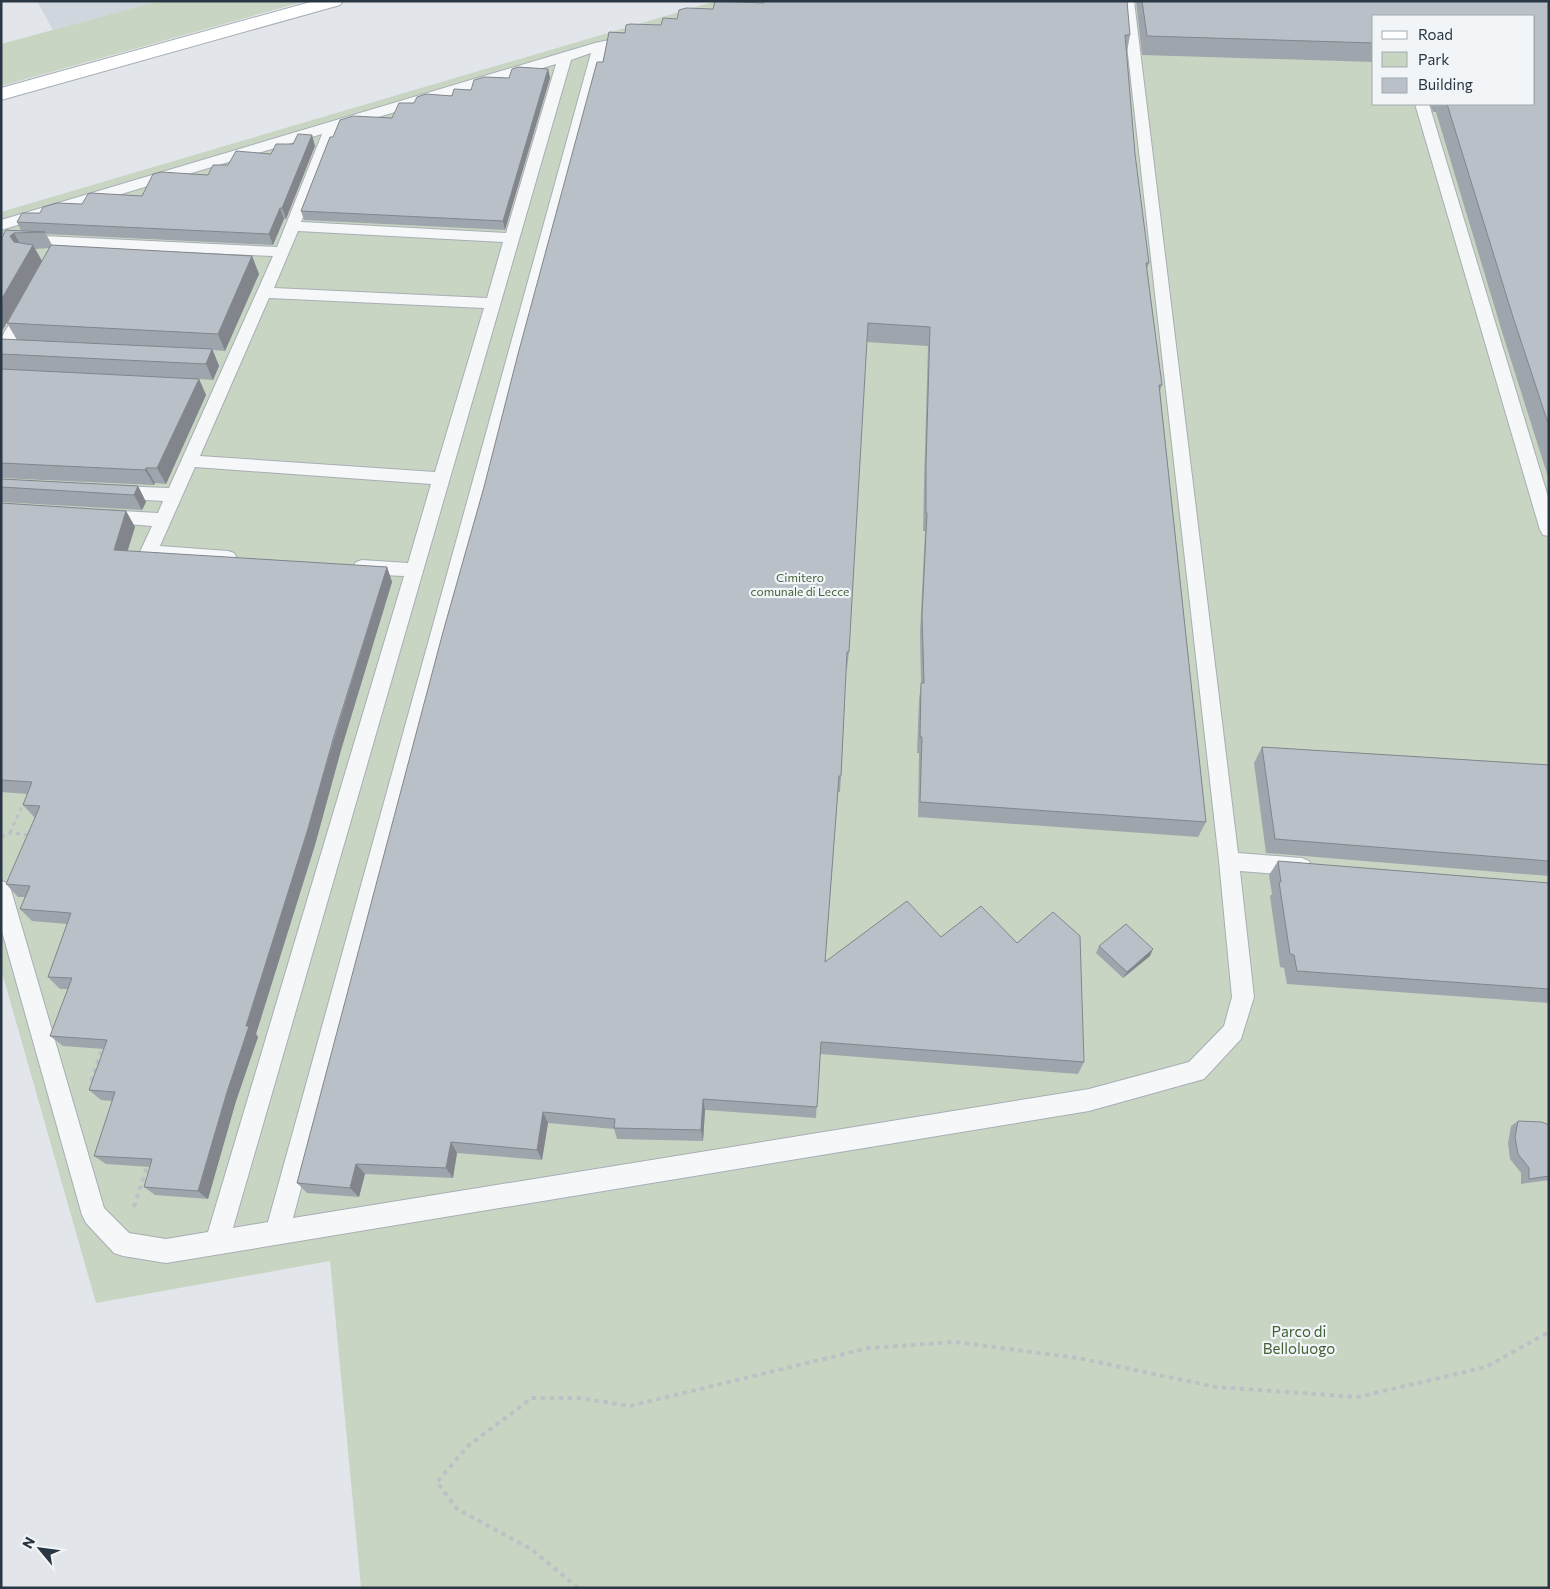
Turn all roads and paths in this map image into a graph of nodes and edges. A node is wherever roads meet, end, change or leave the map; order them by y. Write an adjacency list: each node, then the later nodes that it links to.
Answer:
1 (334, 1): 6 (main road)
2 (1128, 1): 41 (lane)
3 (619, 41): 4 (lane)
4 (600, 46): 5 (lane); 47 (lane)
5 (565, 57): 8 (lane); 12 (lane)
6 (1, 94)
7 (1422, 105): 33 (lane)
8 (332, 126): 9 (lane); 10 (lane)
9 (1, 224)
10 (293, 226): 12 (lane); 14 (lane)
11 (1, 238): 14 (lane)
12 (511, 238): 20 (lane)
13 (1, 252): 15 (lane)
14 (282, 252): 17 (lane)
15 (154, 261)
16 (256, 267): 17 (lane)
17 (275, 268): 18 (lane)
18 (264, 293): 20 (lane); 24 (lane)
19 (32, 297): 22 (lane)
20 (492, 304): 28 (lane)
21 (22, 348): 22 (lane)
22 (3, 350)
23 (215, 358): 24 (lane)
24 (235, 359): 26 (lane)
25 (202, 387): 26 (lane)
26 (222, 388): 27 (lane)
27 (190, 461): 28 (lane); 30 (lane)
28 (441, 479): 36 (lane)
29 (96, 491): 30 (lane)
30 (175, 495): 32 (lane)
31 (91, 516): 32 (lane)
32 (164, 520): 34 (lane)
33 (1549, 530)
34 (246, 559)
35 (344, 566): 36 (lane)
36 (414, 570): 48 (lane)
37 (26, 798): 38 (path)
38 (10, 833): 39 (path); 40 (path)
39 (38, 835)
40 (1, 837)
41 (1230, 861): 42 (lane); 47 (lane)
42 (1326, 869)
43 (1, 890): 45 (lane)
44 (104, 1042): 45 (path)
45 (72, 1136): 49 (lane)
46 (150, 1159): 49 (path)
47 (277, 1233): 48 (lane)
48 (216, 1243): 49 (lane)
49 (123, 1244)
50 (1549, 1332): 51 (path)
51 (578, 1588)

